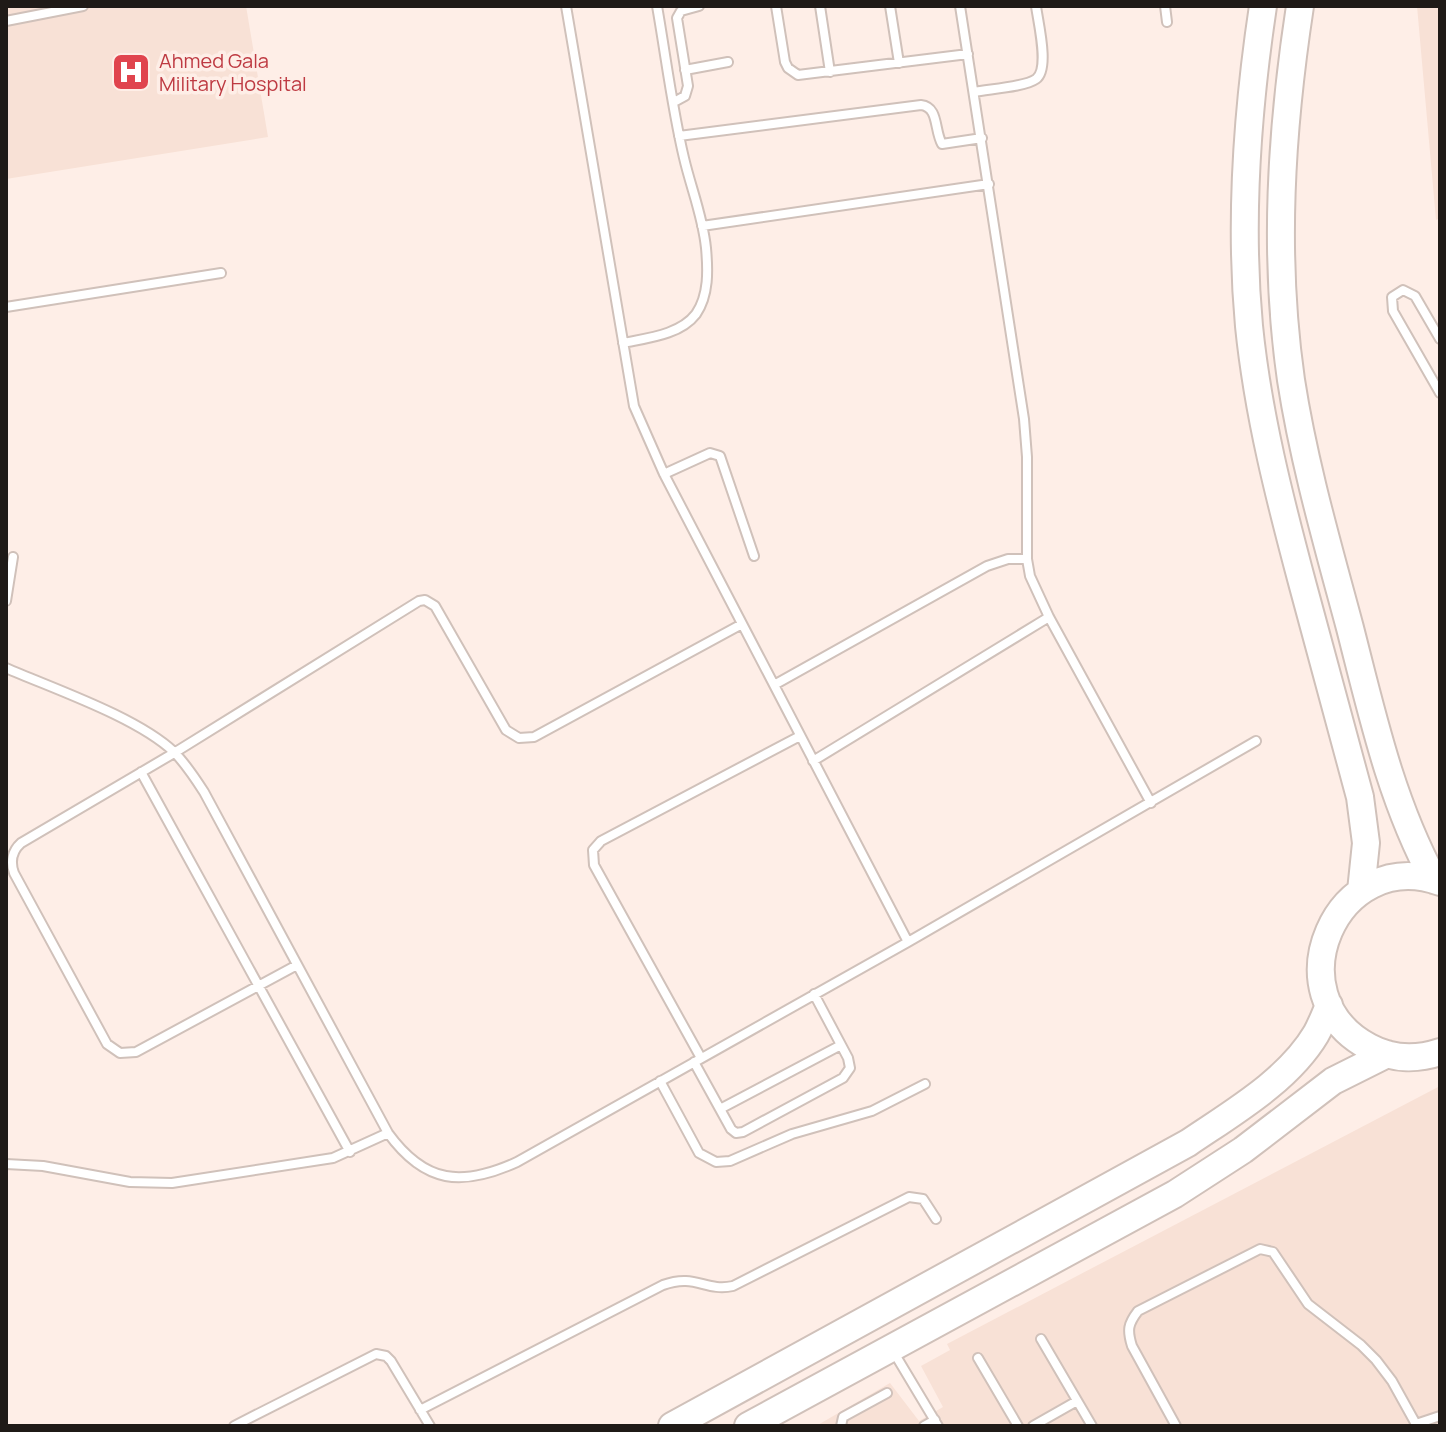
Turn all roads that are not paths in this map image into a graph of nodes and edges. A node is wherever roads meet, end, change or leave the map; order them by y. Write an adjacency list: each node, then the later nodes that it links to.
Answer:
1 (83, 6): 13 (lane)
2 (566, 6): 29 (lane)
3 (657, 6): 21 (lane)
4 (699, 6): 18 (lane)
5 (776, 6): 19 (lane)
6 (820, 6): 19 (lane)
7 (890, 6): 17 (lane)
8 (960, 6): 15 (lane)
9 (1036, 6): 20 (lane)
10 (1165, 6): 14 (lane)
11 (1263, 6): 48 (main road)
12 (1300, 6): 47 (main road)
13 (6, 21)
14 (1167, 22)
15 (968, 54): 17 (lane); 20 (lane)
16 (728, 62): 18 (lane)
17 (899, 63): 19 (lane)
18 (685, 70): 21 (lane)
19 (830, 72)
20 (974, 92): 23 (lane)
21 (674, 102): 22 (lane)
22 (679, 136): 23 (lane); 25 (lane)
23 (982, 138): 24 (lane)
24 (989, 184): 25 (lane); 34 (lane)
25 (702, 226): 29 (lane)
26 (221, 273): 27 (lane)
27 (6, 307)
28 (1440, 339): 30 (lane)
29 (623, 343): 31 (lane)
30 (1440, 393)
31 (664, 474): 32 (lane); 37 (lane)
32 (754, 556)
33 (13, 557): 35 (lane)
34 (1027, 559): 36 (lane); 39 (lane)
35 (7, 594)
36 (1049, 617): 43 (lane); 45 (lane)
37 (742, 624): 39 (lane); 42 (lane)
38 (6, 668): 42 (lane)
39 (774, 685): 40 (lane)
40 (800, 736): 43 (lane); 57 (lane)
41 (1256, 741): 45 (lane)
42 (174, 753): 44 (lane); 50 (lane)
43 (813, 761): 49 (lane)
44 (141, 772): 46 (lane); 51 (lane)
45 (1151, 803): 49 (lane)
46 (10, 849): 51 (lane)
47 (1437, 881): 48 (main road)
48 (1361, 891): 53 (main road)
49 (908, 942): 52 (lane)
50 (297, 965): 51 (lane); 61 (lane)
51 (259, 986): 62 (lane)
52 (814, 994): 54 (lane); 57 (lane)
53 (1329, 1005): 56 (main road); 77 (main road)
54 (841, 1045): 60 (lane); 60 (lane)
55 (1440, 1052): 56 (main road)
56 (1387, 1054): 66 (main road)
57 (697, 1060): 58 (lane); 60 (lane)
58 (660, 1081): 59 (lane); 61 (lane)
59 (925, 1084)
60 (720, 1109)
61 (388, 1133): 62 (lane)
62 (350, 1152): 63 (lane)
63 (6, 1164)
64 (936, 1219): 70 (lane)
65 (1041, 1339): 69 (lane)
66 (891, 1348): 72 (lane); 78 (main road)
67 (978, 1358): 81 (lane)
68 (887, 1393): 79 (lane)
69 (1077, 1401): 73 (lane); 82 (lane)
70 (420, 1410): 75 (lane); 76 (lane)
71 (1440, 1416): 74 (lane)
72 (936, 1423): 80 (lane)
73 (1089, 1425)
74 (1416, 1425): 83 (lane)
75 (234, 1426)
76 (430, 1426)
77 (672, 1426)
78 (748, 1426)
79 (841, 1426)
80 (924, 1426)
81 (1018, 1426)
82 (1033, 1426)
83 (1176, 1426)

